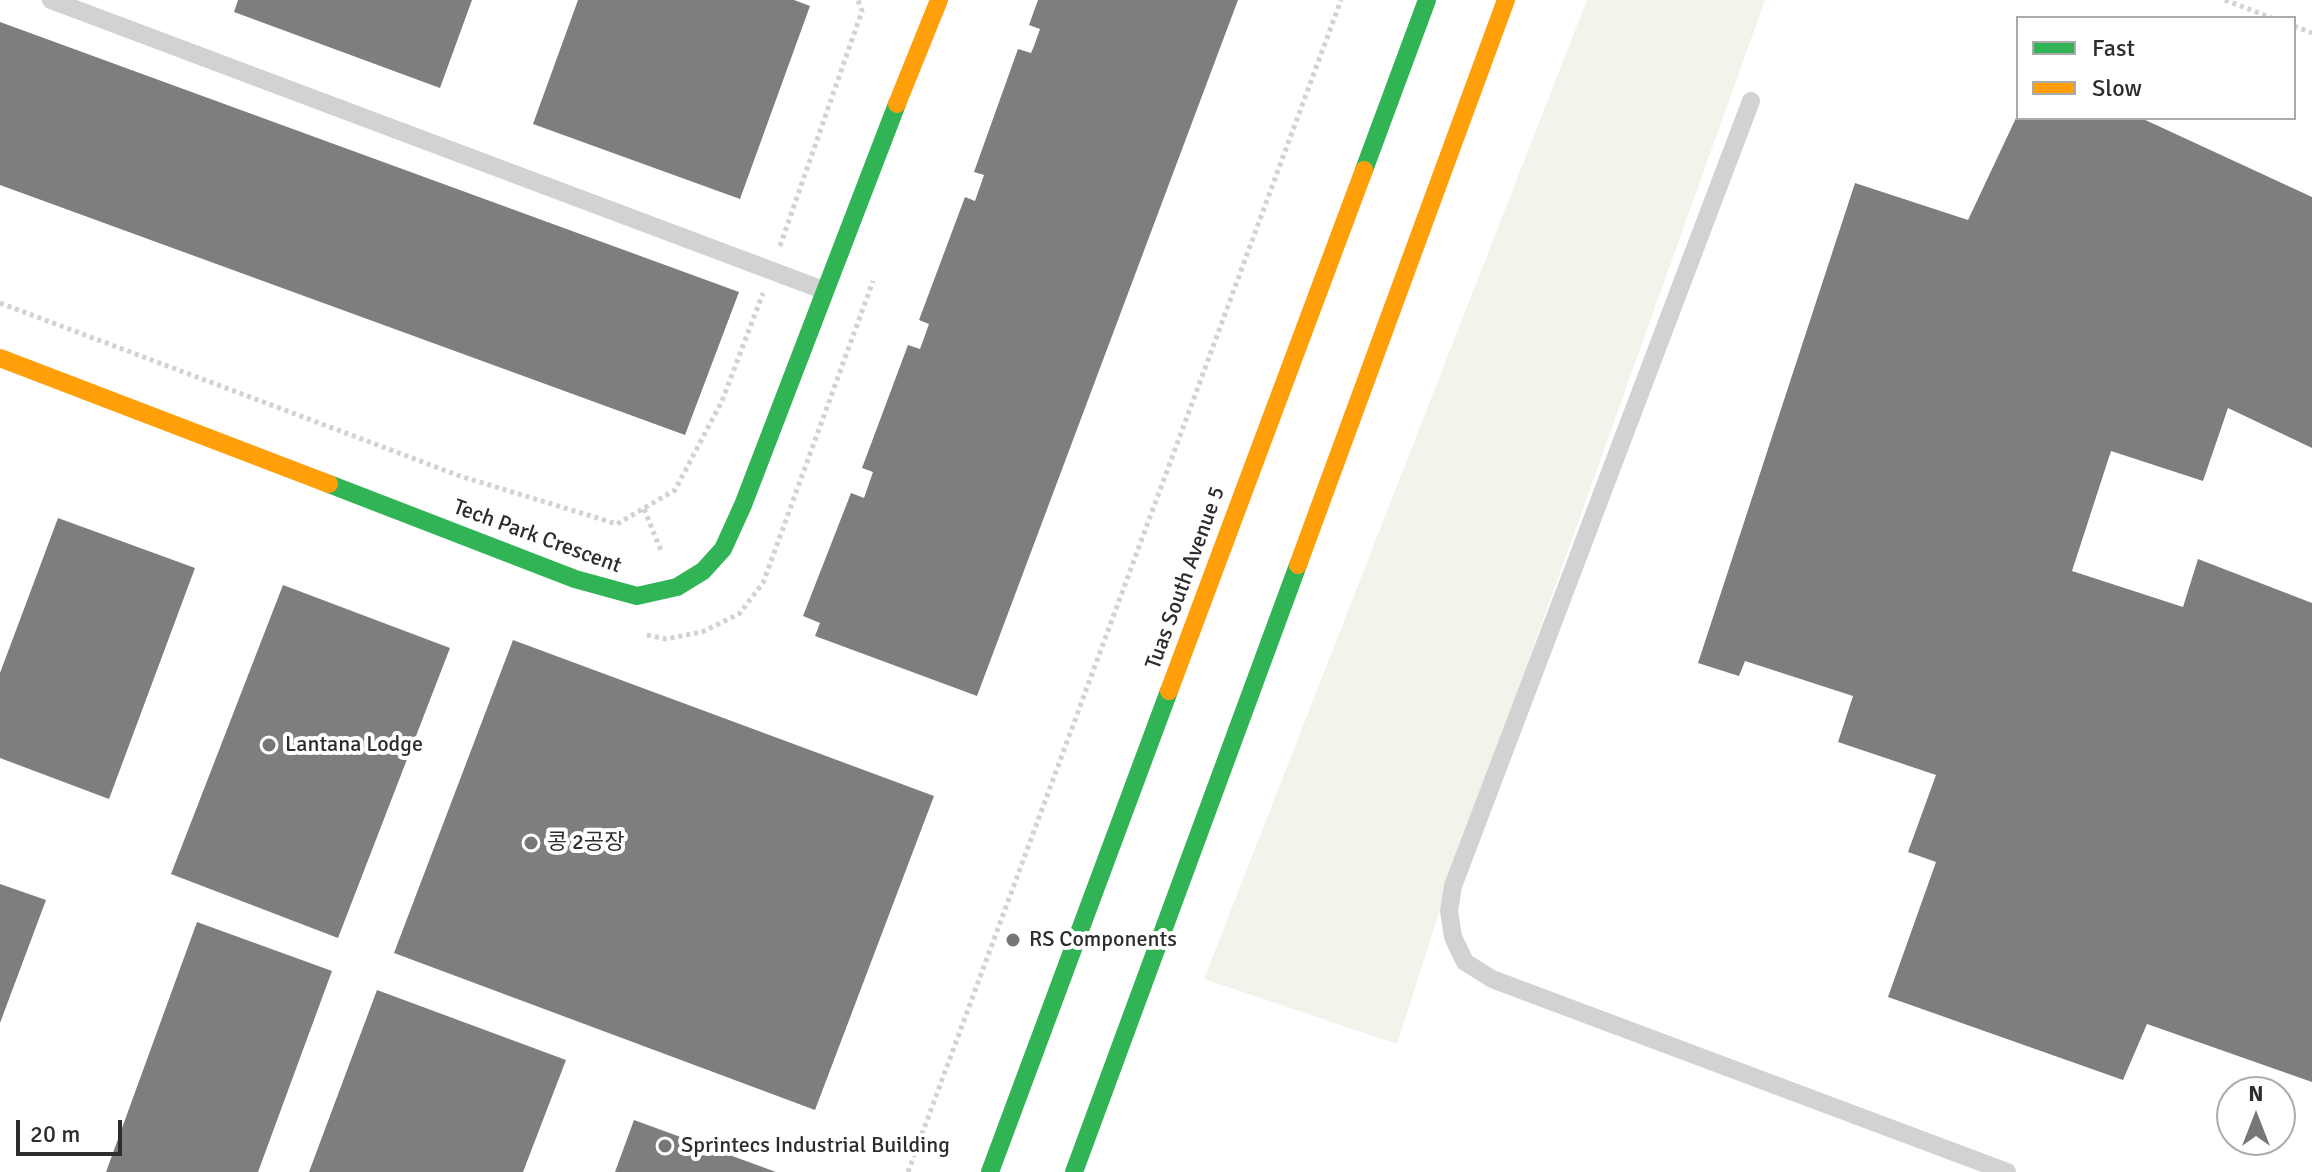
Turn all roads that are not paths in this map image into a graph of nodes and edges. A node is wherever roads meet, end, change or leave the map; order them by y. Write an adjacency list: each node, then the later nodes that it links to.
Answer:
1 (51, 0): 6 (lane)
2 (939, 0): 6 (main road, Tech Park Crescent)
3 (1427, 0): 8 (main road, Tuas South Avenue 5)
4 (1506, 0): 9 (main road)
5 (1751, 101): 10 (lane)
6 (823, 290): 7 (main road, Tech Park Crescent)
7 (0, 358)
8 (990, 1172)
9 (1074, 1172)
10 (2007, 1172)

